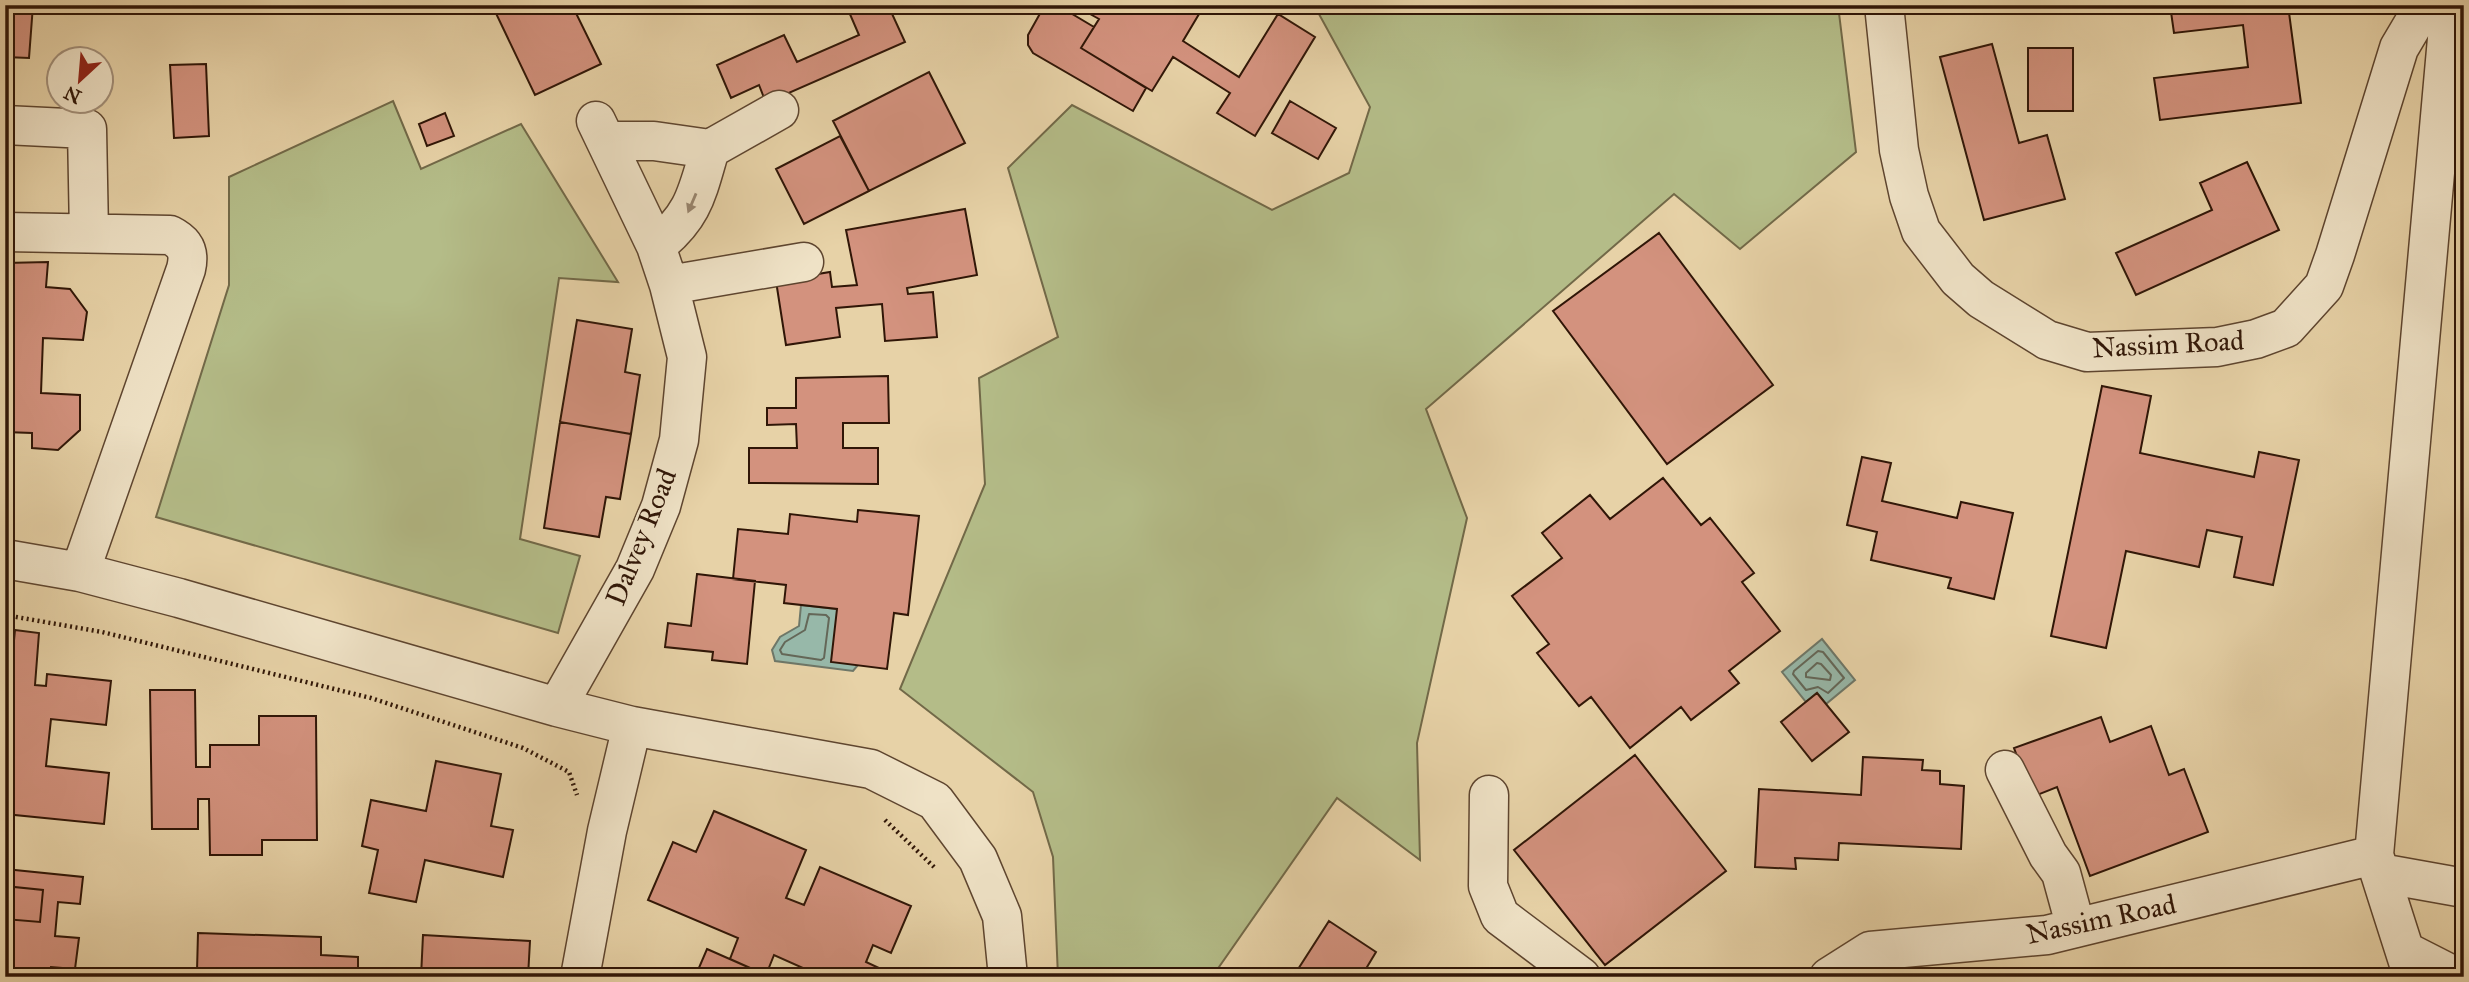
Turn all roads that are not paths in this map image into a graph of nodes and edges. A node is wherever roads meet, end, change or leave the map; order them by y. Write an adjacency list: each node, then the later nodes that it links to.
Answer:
1 (1884, 5): 2 (street, Nassim Road)
2 (2430, 5)
3 (2450, 5): 18 (street)
4 (779, 110): 6 (street)
5 (5, 125): 8 (street)
6 (710, 149): 9 (street, one-way to 9); 9 (street, Dalvey Road)
7 (5, 232): 8 (street)
8 (89, 233): 13 (street)
9 (656, 246): 11 (street, Dalvey Road)
10 (804, 262): 11 (street)
11 (669, 285): 14 (street, Dalvey Road)
12 (5, 559): 13 (street)
13 (80, 572): 14 (street)
14 (556, 707): 15 (street)
15 (632, 726): 22 (street); 23 (street)
16 (2006, 770): 20 (street)
17 (1489, 795): 24 (street)
18 (2377, 864): 19 (street); 20 (street, Nassim Road); 21 (street)
19 (2464, 888)
20 (2076, 928): 25 (street, Nassim Road)
21 (2409, 964): 26 (street)
22 (580, 977)
23 (1008, 977)
24 (1581, 977)
25 (1829, 977)
26 (2456, 977)

